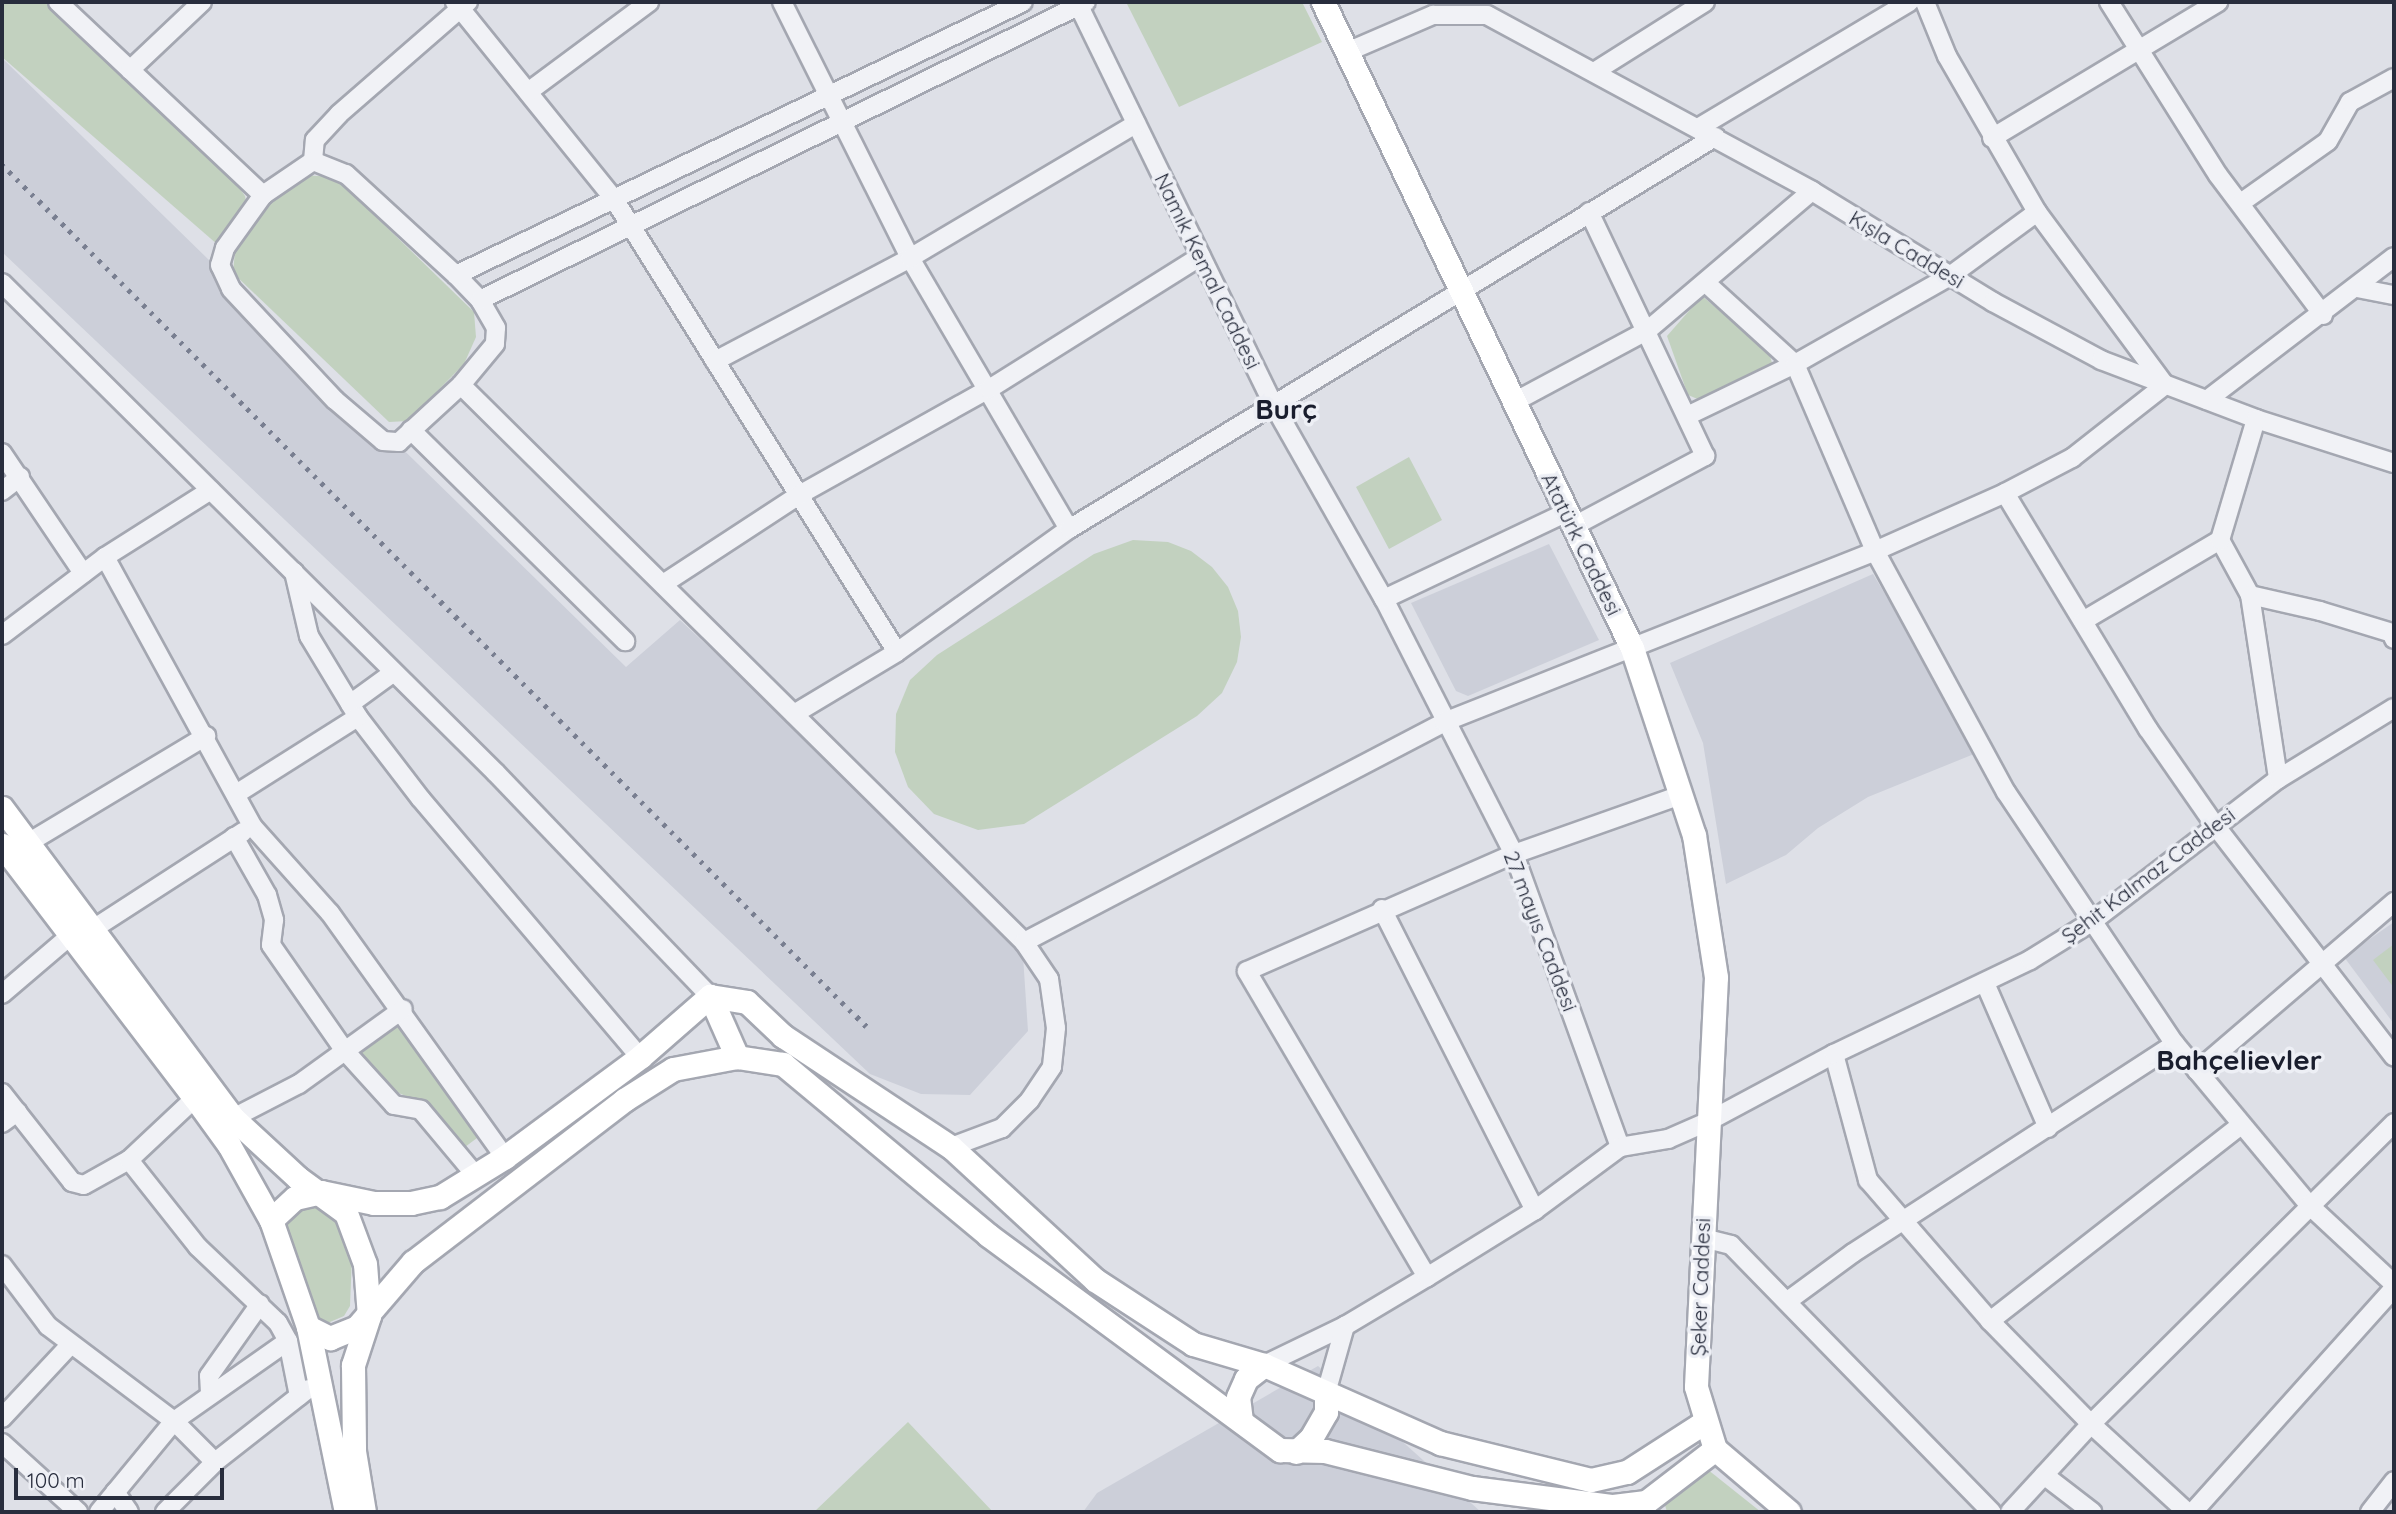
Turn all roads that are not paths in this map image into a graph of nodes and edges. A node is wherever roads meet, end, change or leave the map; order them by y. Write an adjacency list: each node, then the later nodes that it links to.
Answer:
1 (58, 2): 17 (street)
2 (202, 2): 17 (street)
3 (649, 2): 20 (street)
4 (782, 2): 21 (street)
5 (1023, 2): 21 (street)
6 (1323, 2): 16 (main road, Atatürk Caddesi)
7 (1705, 2): 18 (street)
8 (1909, 2): 24 (street)
9 (1925, 2): 26 (street)
10 (2109, 2): 15 (street)
11 (2218, 2): 15 (street)
12 (1080, 3): 22 (street); 23 (street, Namık Kemal Caddesi)
13 (461, 4): 20 (street); 27 (street)
14 (1430, 8): 16 (street); 18 (street, Kışla Caddesi)
15 (2140, 47): 26 (street); 31 (street)
16 (1347, 52): 42 (main road, Atatürk Caddesi)
17 (130, 70): 29 (street)
18 (1594, 72): 24 (street, Kışla Caddesi)
19 (2394, 78): 31 (street)
20 (528, 92): 30 (street)
21 (826, 97): 22 (street); 30 (street)
22 (839, 122): 34 (street); 37 (street)
23 (1136, 124): 35 (street, Namık Kemal Caddesi); 37 (street)
24 (1698, 128): 25 (street, Kışla Caddesi)
25 (1715, 137): 28 (street, Kışla Caddesi); 32 (street)
26 (1992, 138): 33 (street)
27 (313, 161): 29 (street); 38 (street)
28 (1812, 191): 39 (street, Kışla Caddesi); 40 (street)
29 (263, 195): 58 (street)
30 (614, 199): 34 (street); 38 (street)
31 (2242, 202): 46 (street)
32 (1589, 212): 42 (street); 47 (street)
33 (2037, 212): 39 (street); 51 (street)
34 (631, 226): 45 (street); 48 (street)
35 (1201, 256): 52 (street); 55 (street, Namık Kemal Caddesi)
36 (2394, 257): 41 (street)
37 (910, 258): 48 (street); 52 (street)
38 (456, 275): 45 (street)
39 (1950, 276): 49 (street); 51 (street, Kışla Caddesi)
40 (1707, 284): 47 (street); 49 (street)
41 (2357, 288): 44 (street); 46 (street)
42 (1460, 290): 54 (main road, Atatürk Caddesi); 55 (street)
43 (5, 294): 62 (street)
44 (2394, 295)
45 (480, 300): 50 (street)
46 (2322, 315): 53 (street)
47 (1648, 330): 54 (street); 56 (street)
48 (715, 361): 65 (street)
49 (1795, 364): 56 (street); 69 (street)
50 (461, 385): 58 (street); 73 (street)
51 (2165, 385): 53 (street, Kışla Caddesi); 64 (street)
52 (989, 388): 65 (street); 67 (street)
53 (2207, 400): 57 (street, Kışla Caddesi)
54 (1514, 402): 66 (main road, Atatürk Caddesi)
55 (1273, 404): 67 (street); 75 (street, Namık Kemal Caddesi)
56 (1687, 416): 66 (street)
57 (2256, 419): 60 (street, Kışla Caddesi); 68 (street)
58 (411, 430): 79 (street)
59 (2, 454): 61 (street)
60 (2394, 463)
61 (20, 477): 63 (street); 72 (street)
62 (211, 490): 70 (street); 71 (street)
63 (2, 491)
64 (2005, 493): 69 (street); 76 (street)
65 (799, 495): 73 (street); 81 (street)
66 (1570, 519): 75 (street); 80 (main road, Atatürk Caddesi)
67 (1069, 529): 81 (street)
68 (2220, 540): 74 (street); 76 (street)
69 (1875, 551): 80 (street); 100 (street)
70 (105, 557): 72 (street); 87 (street)
71 (294, 572): 82 (street); 84 (street)
72 (83, 573): 77 (street)
73 (663, 584): 85 (street)
74 (2250, 595): 78 (street); 88 (street)
75 (1384, 599): 86 (street, Namık Kemal Caddesi)
76 (2083, 621): 92 (street)
77 (2, 635)
78 (2394, 639)
79 (625, 641)
80 (1632, 648): 86 (street); 90 (main road, Atatürk Caddesi)
81 (897, 652): 85 (street)
82 (394, 672): 84 (street); 106 (street)
83 (2394, 708): 88 (street, Şehit Kalmaz Caddesi)
84 (354, 710): 89 (street); 111 (street)
85 (793, 713): 102 (street)
86 (1444, 722): 97 (street, 27 mayıs Caddesi); 102 (street)
87 (206, 736): 89 (street); 95 (street)
88 (2278, 779): 92 (street, Şehit Kalmaz Caddesi)
89 (236, 794): 93 (street)
90 (1681, 795): 97 (street); 119 (main road, Atatürk Caddesi)
91 (2, 808): 95 (main road)
92 (2214, 824): 100 (street, Şehit Kalmaz Caddesi); 103 (street)
93 (253, 827): 94 (street); 107 (street)
94 (234, 837): 101 (street); 109 (street)
95 (28, 844): 101 (main road)
96 (3, 851): 101 (main road)
97 (1514, 854): 99 (street); 125 (street, 27 mayıs Caddesi)
98 (2394, 902): 103 (street)
99 (1382, 909): 131 (street); 136 (street)
100 (2093, 921): 104 (street, Şehit Kalmaz Caddesi); 108 (street)
101 (80, 933): 105 (street); 116 (main road); 118 (main road)
102 (1024, 942): 124 (street)
103 (2321, 961): 113 (street); 114 (street)
104 (1984, 983): 110 (street, Şehit Kalmaz Caddesi); 123 (street)
105 (2, 994)
106 (710, 996): 111 (main road); 112 (main road); 124 (main road)
107 (403, 1009): 109 (street); 126 (street)
108 (2175, 1044): 114 (street); 123 (street)
109 (345, 1051): 118 (street); 128 (street)
110 (1834, 1054): 119 (street, Şehit Kalmaz Caddesi); 133 (street)
111 (640, 1056): 126 (main road)
112 (737, 1057): 140 (main road); 151 (main road)
113 (2394, 1057)
114 (2197, 1071): 122 (street)
115 (2, 1093): 117 (street)
116 (195, 1098): 127 (street); 132 (main road)
117 (17, 1112): 120 (street); 127 (street)
118 (233, 1118): 129 (main road)
119 (1707, 1122): 125 (street, Şehit Kalmaz Caddesi); 134 (main road, Şeker Caddesi)
120 (2, 1123)
121 (2394, 1123): 130 (street)
122 (2240, 1126): 130 (street); 141 (street)
123 (2048, 1128): 133 (street)
124 (951, 1147): 146 (main road)
125 (1620, 1147): 131 (street)
126 (505, 1157): 128 (main road)
127 (129, 1160): 139 (street)
128 (477, 1177): 129 (main road)
129 (321, 1192): 132 (main road); 140 (main road)
130 (2309, 1205): 137 (street); 154 (street)
131 (1535, 1210): 136 (street)
132 (271, 1220): 143 (main road)
133 (1902, 1223): 138 (street); 141 (street)
134 (1703, 1238): 138 (street); 153 (main road, Şeker Caddesi)
135 (2, 1265): 145 (street)
136 (1427, 1277): 142 (street)
137 (2394, 1286): 174 (street)
138 (1789, 1300): 170 (street)
139 (260, 1304): 144 (street); 148 (street)
140 (369, 1316): 143 (main road); 168 (main road)
141 (1990, 1321): 154 (street)
142 (1345, 1326): 146 (street); 149 (street)
143 (308, 1327): 147 (main road)
144 (288, 1341): 147 (street); 148 (street)
145 (70, 1345): 150 (street); 152 (street)
146 (1264, 1365): 149 (main road); 151 (main road)
147 (308, 1389): 158 (street); 167 (main road)
148 (210, 1393): 152 (street)
149 (1326, 1393): 153 (main road); 157 (main road)
150 (2, 1418)
151 (1241, 1421): 157 (main road)
152 (174, 1422): 158 (street); 161 (street)
153 (1703, 1423): 156 (main road, Şeker Caddesi)
154 (2091, 1424): 159 (street); 173 (street)
155 (2, 1443): 163 (street)
156 (1714, 1449): 162 (main road); 169 (main road)
157 (1296, 1452): 162 (main road)
158 (215, 1462): 166 (street)
159 (2044, 1475): 171 (street); 172 (street)
160 (2394, 1481): 175 (street)
161 (115, 1492): 164 (street); 165 (street)
162 (1648, 1507)
163 (78, 1512)
164 (99, 1512)
165 (129, 1512)
166 (165, 1512)
167 (346, 1512)
168 (364, 1512)
169 (1789, 1512)
170 (1992, 1512)
171 (2010, 1512)
172 (2092, 1512)
173 (2187, 1512)
174 (2193, 1512)
175 (2370, 1512)

